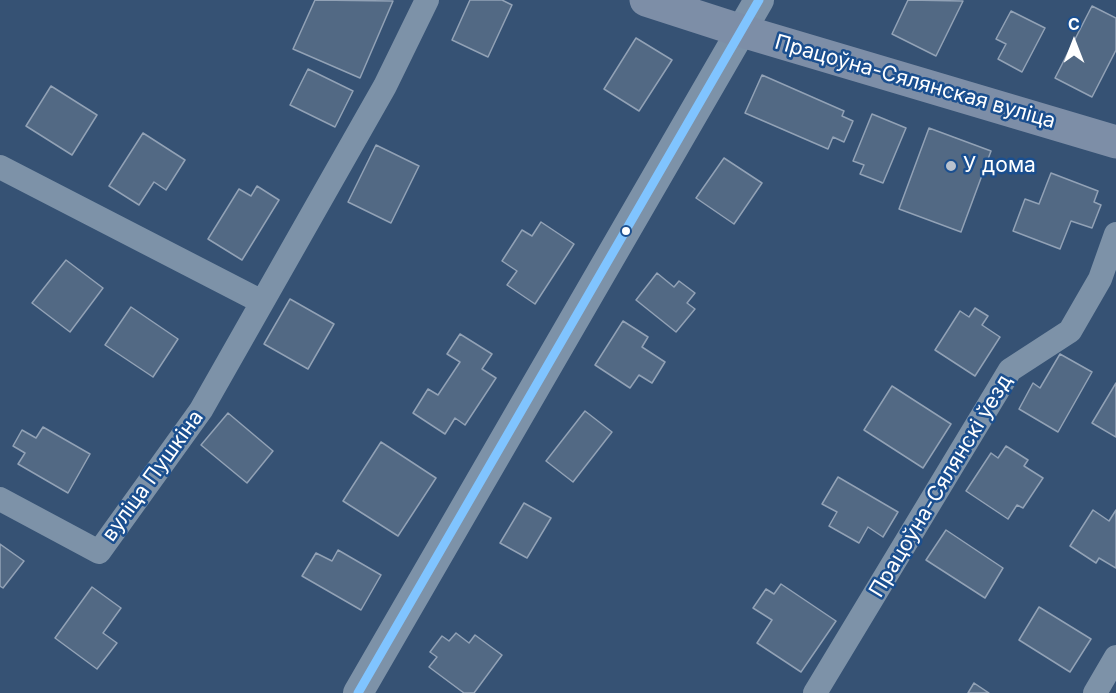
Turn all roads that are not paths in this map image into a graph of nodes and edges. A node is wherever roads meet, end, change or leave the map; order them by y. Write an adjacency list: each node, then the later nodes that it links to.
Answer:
1 (427, 0): 8 (street, вуліца Пушкіна)
2 (646, 0): 4 (main road, Працоўна-Сялянская вуліца)
3 (759, 0): 4 (street)
4 (742, 31): 5 (main road, Працоўна-Сялянская вуліца); 11 (street)
5 (1116, 142)
6 (0, 167): 8 (street)
7 (1116, 234): 12 (street, Працоўна-Сялянскі ўезд)
8 (262, 302): 9 (street, вуліца Пушкіна)
9 (0, 499)
10 (1116, 657): 13 (street)
11 (358, 693)
12 (815, 693)
13 (1095, 693)

